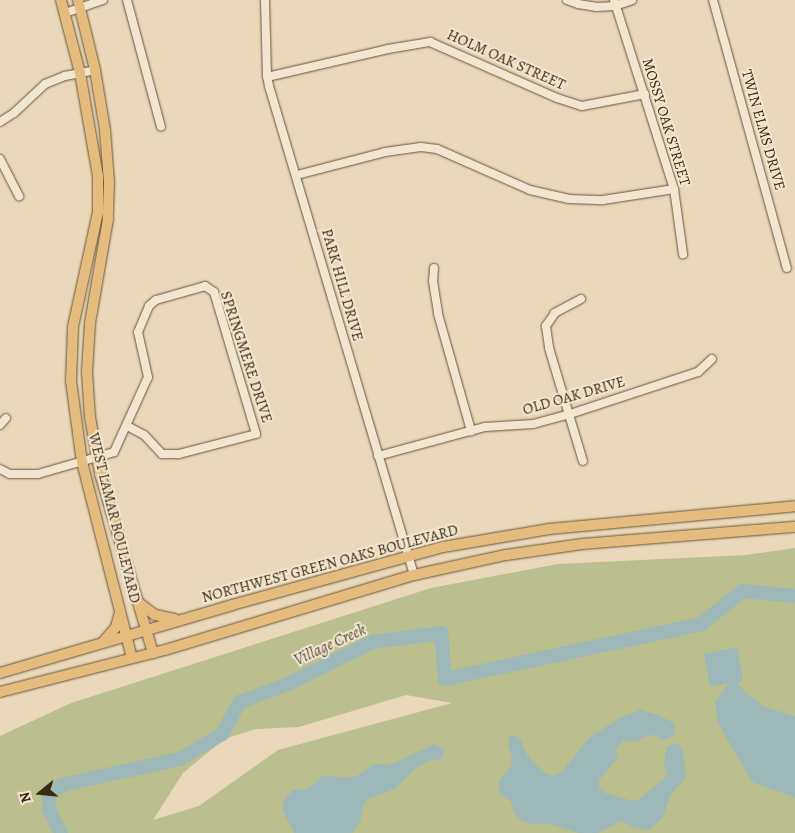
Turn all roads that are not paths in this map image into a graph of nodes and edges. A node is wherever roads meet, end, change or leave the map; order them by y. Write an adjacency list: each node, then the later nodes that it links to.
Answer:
1 (61, 0): 10 (main road, WEST LAMAR BOULEVARD)
2 (103, 0): 9 (street)
3 (127, 0): 16 (street)
4 (265, 0): 13 (street, PARK HILL DRIVE)
5 (567, 0): 8 (street)
6 (632, 0): 8 (street)
7 (713, 0): 23 (street, TWIN ELMS DRIVE)
8 (614, 3): 14 (street, MOSSY OAK STREET)
9 (79, 4): 10 (street); 11 (main road, WEST LAMAR BOULEVARD)
10 (65, 13): 12 (main road, WEST LAMAR BOULEVARD)
11 (95, 70): 12 (street); 32 (main road, WEST LAMAR BOULEVARD)
12 (80, 74): 15 (street); 34 (main road, WEST LAMAR BOULEVARD)
13 (267, 77): 14 (street, HOLM OAK STREET); 18 (street, PARK HILL DRIVE)
14 (645, 94): 19 (street, MOSSY OAK STREET)
15 (0, 122)
16 (161, 127)
17 (0, 159): 20 (street)
18 (297, 175): 19 (street); 31 (street, PARK HILL DRIVE)
19 (674, 189): 21 (street, MOSSY OAK STREET)
20 (19, 196)
21 (683, 254)
22 (434, 268): 30 (street)
23 (787, 268)
24 (581, 299): 26 (street)
25 (712, 359): 26 (street, OLD OAK DRIVE)
26 (568, 415): 30 (street, OLD OAK DRIVE); 33 (street)
27 (6, 418): 28 (street)
28 (0, 425)
29 (128, 426): 29 (street, SPRINGMERE DRIVE); 32 (street, SPRINGMERE DRIVE)
30 (470, 431): 31 (street, OLD OAK DRIVE)
31 (378, 456): 38 (street, PARK HILL DRIVE)
32 (96, 457): 34 (street, SPRINGMERE DRIVE); 40 (main road, WEST LAMAR BOULEVARD)
33 (583, 461)
34 (82, 462): 35 (street, SPRINGMERE DRIVE); 41 (main road, WEST LAMAR BOULEVARD)
35 (0, 469)
36 (795, 506): 38 (main road, NORTHWEST GREEN OAKS BOULEVARD)
37 (795, 527): 39 (main road)
38 (408, 555): 39 (street, PARK HILL DRIVE); 42 (main road, NORTHWEST GREEN OAKS BOULEVARD)
39 (414, 575): 46 (main road)
40 (138, 602): 42 (main road); 43 (main road, WEST LAMAR BOULEVARD)
41 (120, 606): 44 (main road, WEST LAMAR BOULEVARD); 45 (main road)
42 (186, 618): 43 (main road, NORTHWEST GREEN OAKS BOULEVARD)
43 (146, 630): 44 (main road, NORTHWEST GREEN OAKS BOULEVARD); 46 (main road, WEST LAMAR BOULEVARD)
44 (127, 635): 45 (main road, NORTHWEST GREEN OAKS BOULEVARD); 47 (main road, WEST LAMAR BOULEVARD)
45 (101, 644): 48 (main road, NORTHWEST GREEN OAKS BOULEVARD)
46 (153, 653): 47 (main road)
47 (132, 658): 49 (main road)
48 (0, 673)
49 (0, 692)

